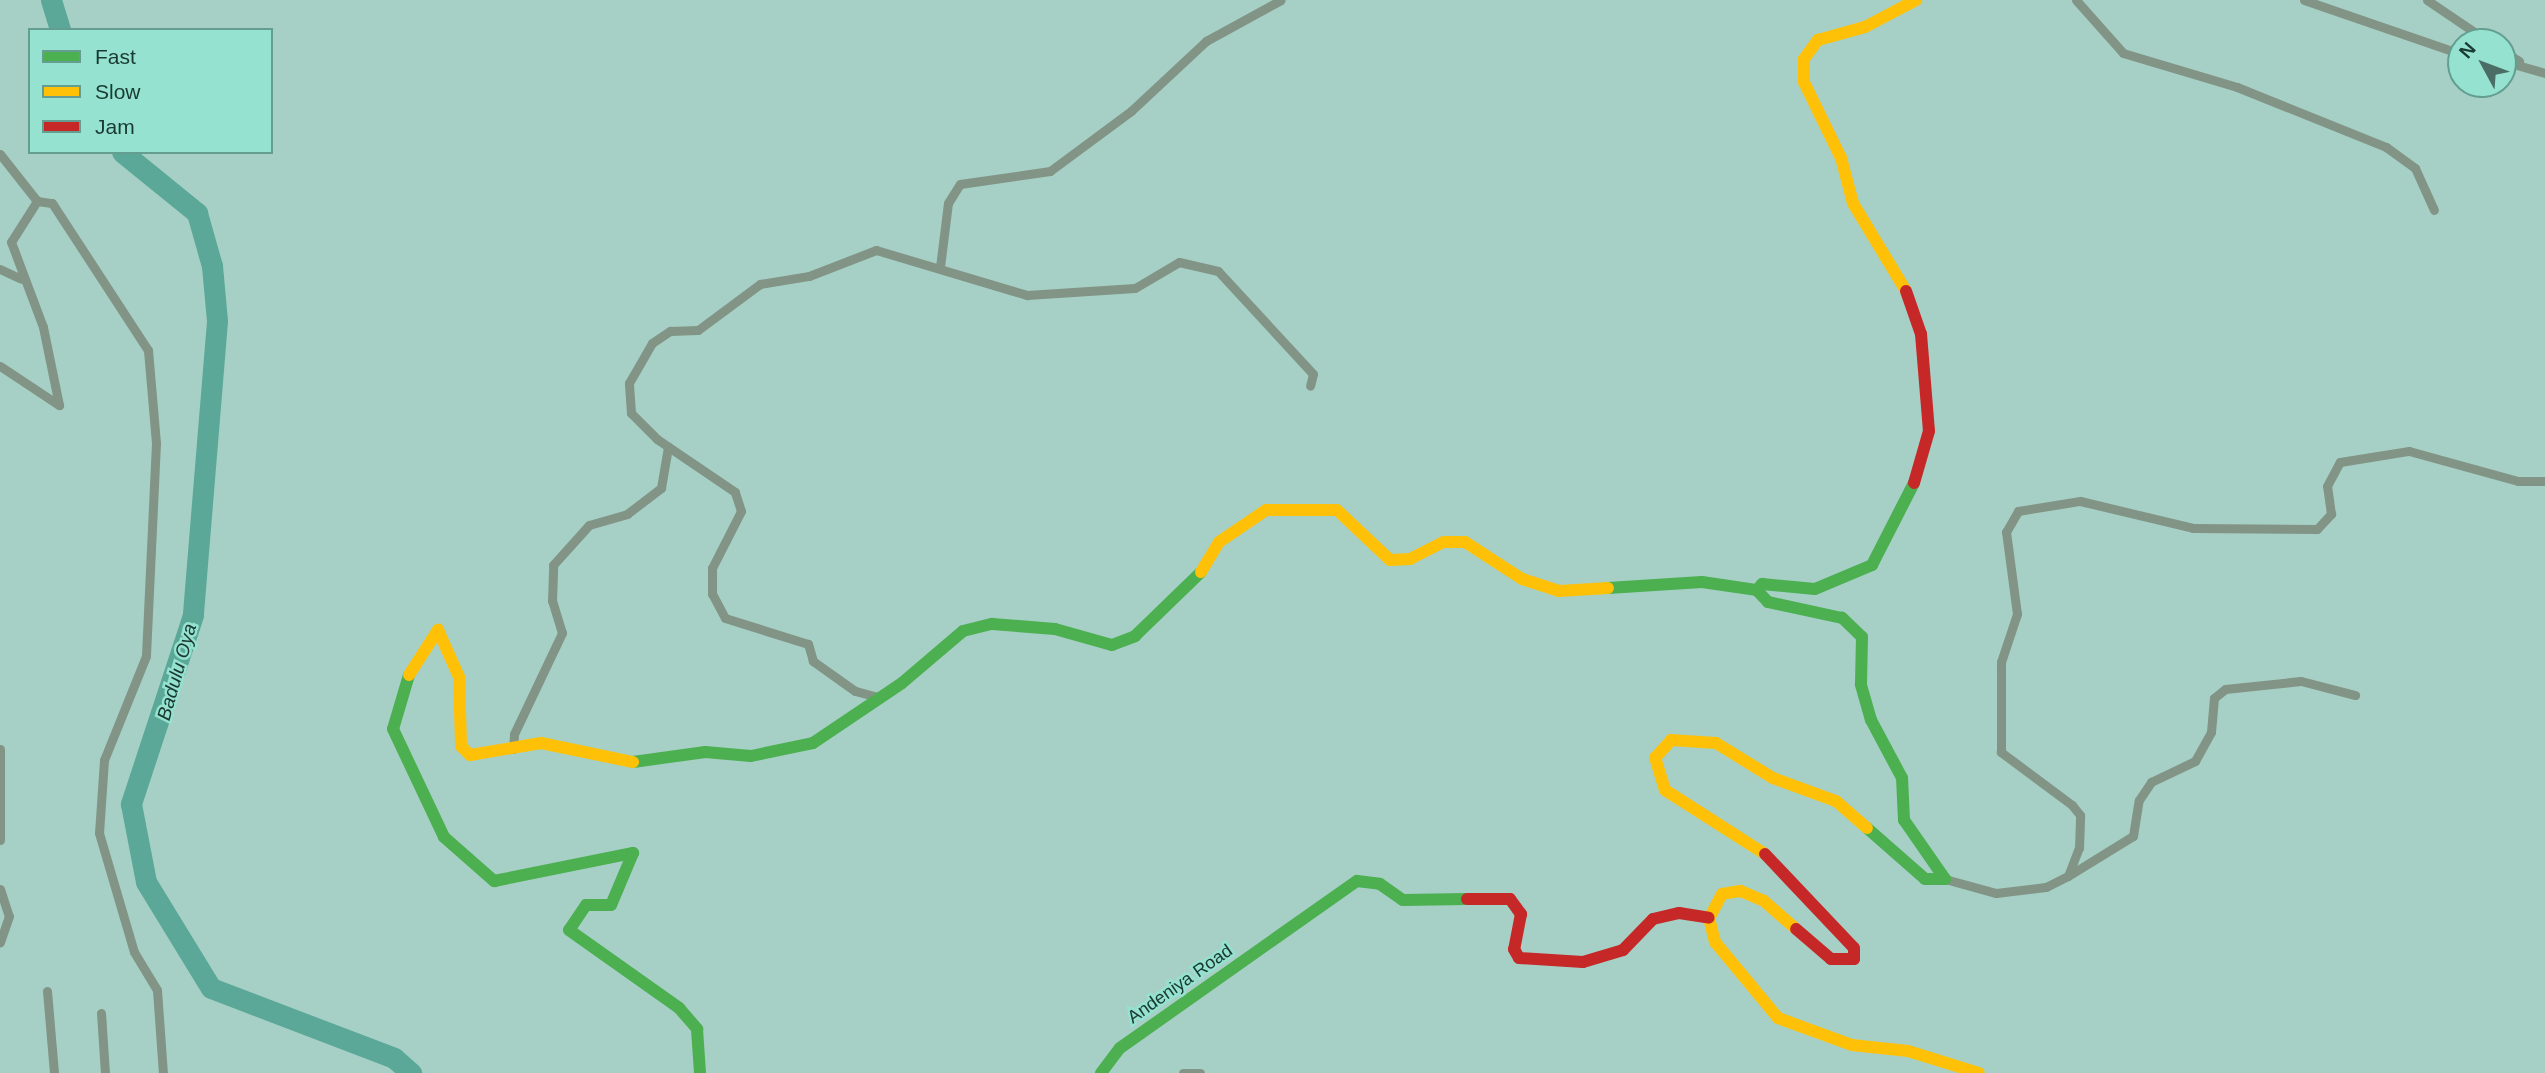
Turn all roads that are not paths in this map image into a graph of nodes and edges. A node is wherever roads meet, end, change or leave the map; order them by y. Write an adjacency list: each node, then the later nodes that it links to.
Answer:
1 (1282, 0): 15 (street)
2 (1916, 0): 22 (street)
3 (2076, 0): 14 (street)
4 (2304, 0): 7 (street)
5 (2427, 0): 6 (street)
6 (2468, 28)
7 (2447, 49)
8 (2517, 60): 10 (street)
9 (2517, 63): 10 (street)
10 (2524, 64): 11 (street)
11 (2545, 73)
12 (0, 154): 13 (street)
13 (37, 201): 17 (street); 37 (street)
14 (2434, 210)
15 (940, 267): 19 (street); 20 (street)
16 (0, 269): 17 (street)
17 (21, 279): 18 (street)
18 (0, 366)
19 (1310, 386)
20 (668, 447): 24 (street); 26 (street)
21 (2545, 481): 28 (street)
22 (1757, 590): 24 (street); 29 (street)
23 (2355, 695): 28 (street)
24 (878, 697): 26 (street)
25 (0, 749): 27 (street)
26 (513, 749): 38 (street)
27 (0, 840)
28 (2068, 876): 29 (street)
29 (1945, 879): 31 (street)
30 (0, 889): 32 (street)
31 (1709, 918): 39 (street, Andeniya Road); 42 (street)
32 (0, 942)
33 (47, 991): 35 (street)
34 (101, 1013): 36 (street)
35 (54, 1073)
36 (105, 1073)
37 (163, 1073)
38 (700, 1073)
39 (1101, 1073)
40 (1183, 1073): 41 (street)
41 (1200, 1073)
42 (1979, 1073)

